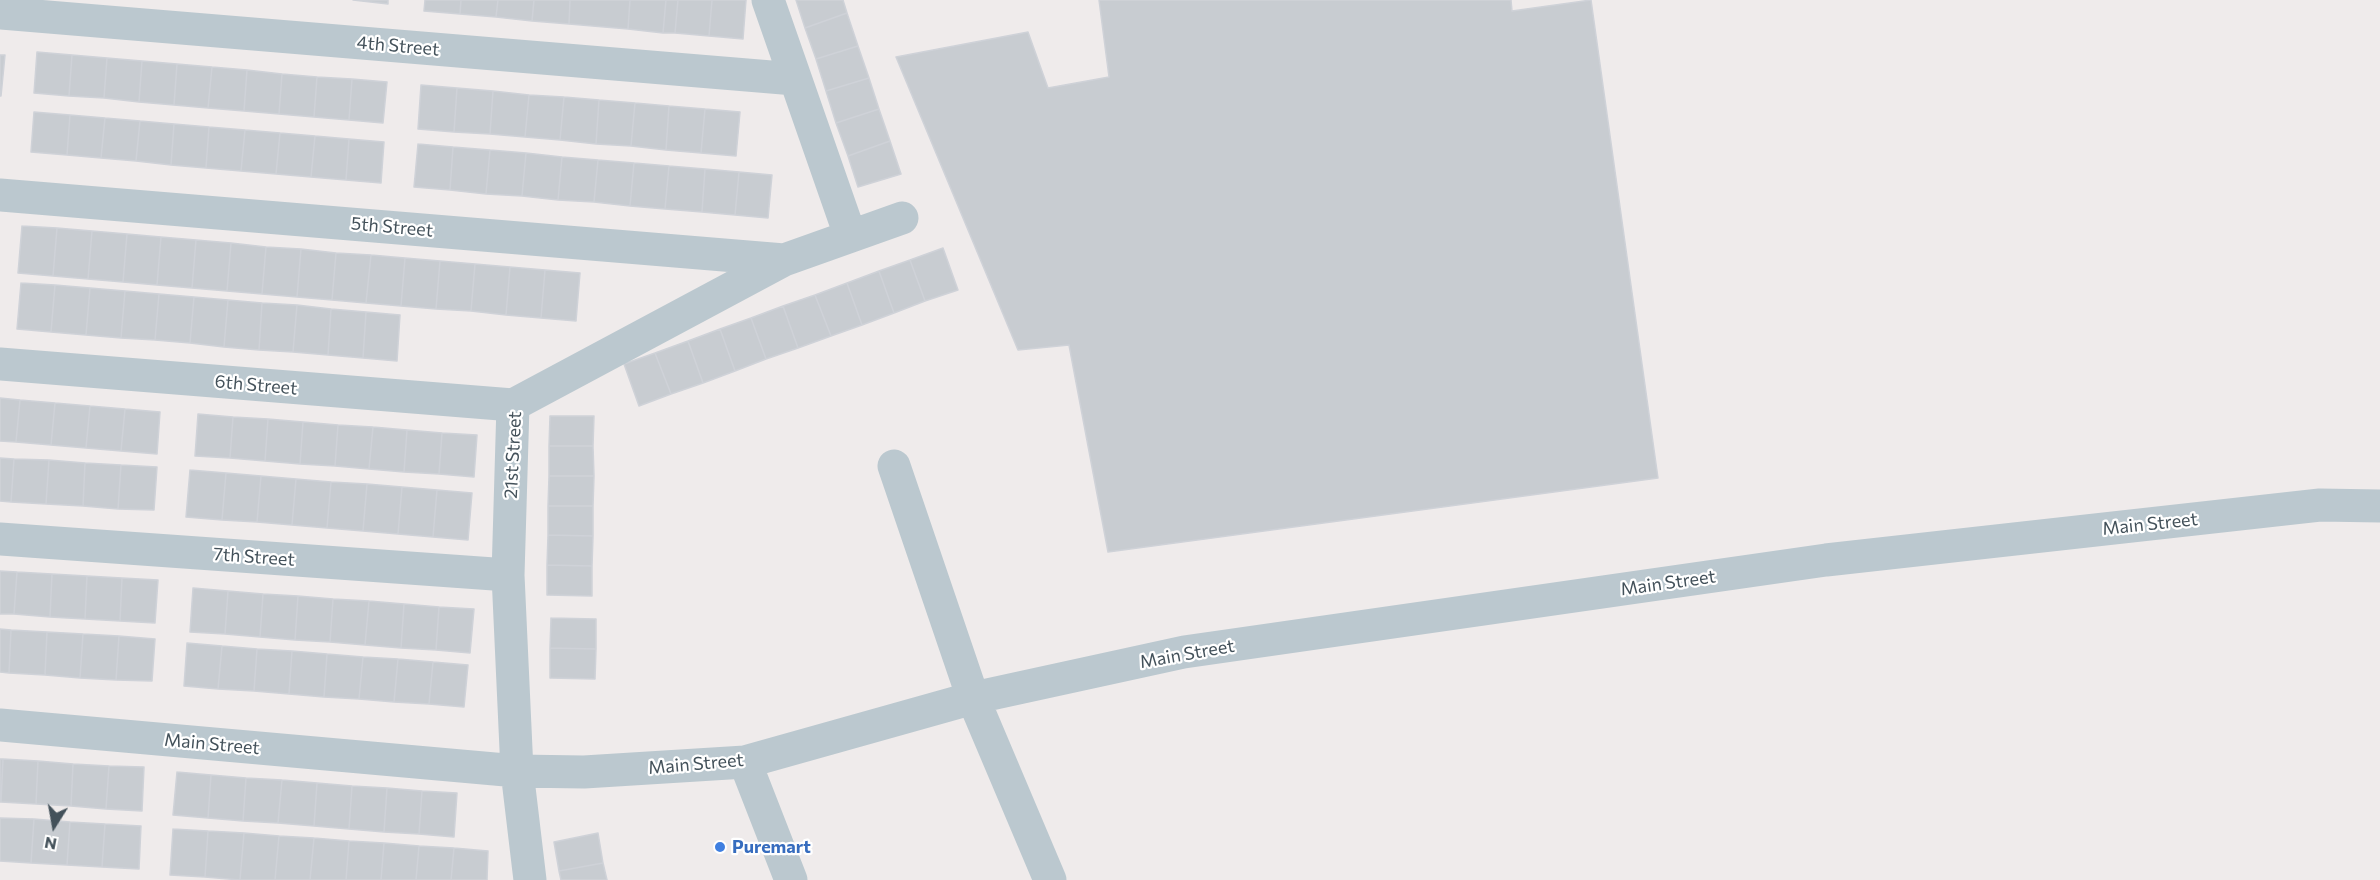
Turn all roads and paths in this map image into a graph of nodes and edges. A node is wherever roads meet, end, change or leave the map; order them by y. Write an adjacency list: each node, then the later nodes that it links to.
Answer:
1 (768, 0): 3 (street)
2 (0, 13): 3 (street, 4th Street)
3 (795, 79): 6 (street)
4 (0, 195): 7 (street, 5th Street)
5 (902, 218): 6 (street, 21st Street)
6 (850, 235): 7 (street, 21st Street)
7 (784, 260): 9 (street, 21st Street)
8 (0, 364): 9 (street, 6th Street)
9 (513, 405): 13 (street, 21st Street)
10 (894, 466): 14 (street)
11 (2380, 506): 14 (street, Main Street)
12 (0, 539): 13 (street, 7th Street)
13 (508, 575): 17 (street, 21st Street)
14 (973, 698): 16 (street, Main Street); 20 (street)
15 (0, 725): 17 (street, Main Street)
16 (745, 762): 17 (street, Main Street); 19 (street)
17 (517, 771): 18 (street, 21st Street)
18 (530, 880)
19 (791, 880)
20 (1050, 880)

